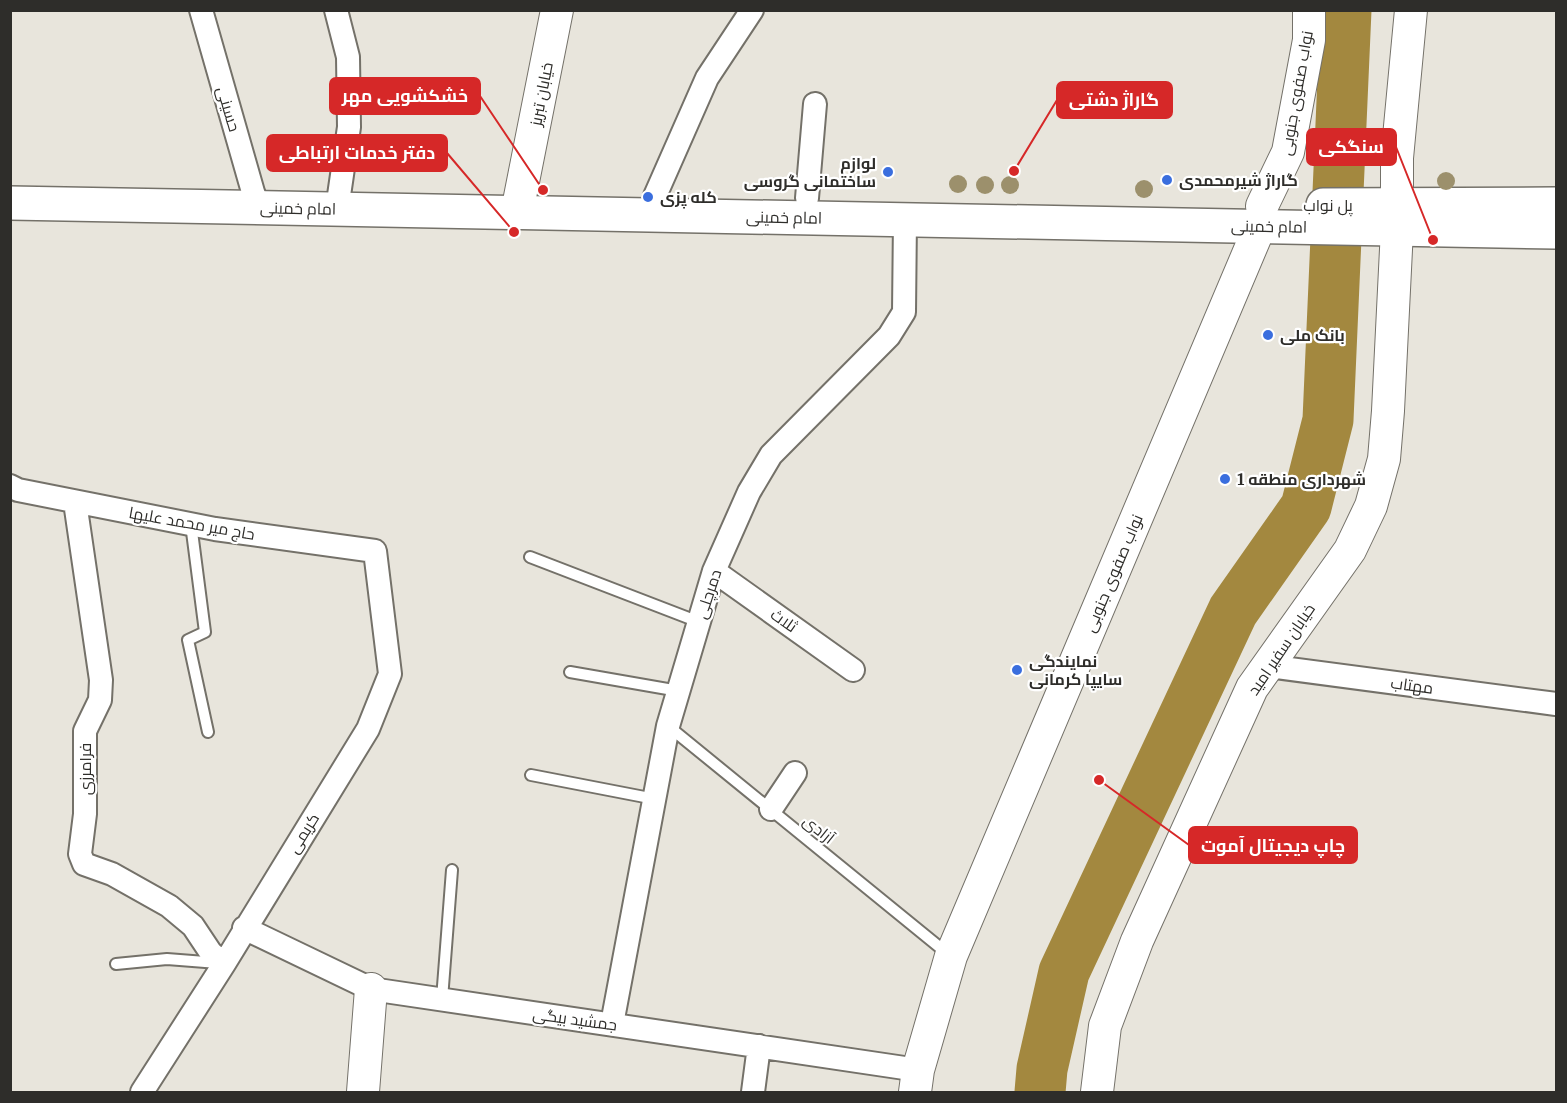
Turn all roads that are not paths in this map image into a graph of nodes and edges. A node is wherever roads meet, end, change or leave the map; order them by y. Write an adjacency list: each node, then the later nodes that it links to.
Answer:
1 (201, 10): 10 (street, حسینی)
2 (336, 10): 11 (street)
3 (557, 10): 13 (main road, خیابان تبریز)
4 (752, 10): 15 (street)
5 (1309, 10): 17 (main road, نواب صفوی جنوبی)
6 (1411, 10): 18 (main road)
7 (815, 104): 9 (street)
8 (10, 189): 10 (main road, امام خمینی)
9 (807, 198): 15 (main road, امام خمینی); 16 (main road, امام خمینی)
10 (256, 200): 11 (main road, امام خمینی); 12 (main road, امام خمینی)
11 (339, 201): 13 (main road, امام خمینی)
12 (10, 203)
13 (519, 204): 15 (main road, امام خمینی)
14 (1557, 204): 18 (main road, امام خمینی)
15 (652, 206): 16 (main road, امام خمینی)
16 (904, 210): 17 (main road, امام خمینی); 25 (street, دمرچلی)
17 (1271, 216): 18 (main road, امام خمینی); 40 (main road, نواب صفوی جنوبی)
18 (1387, 217): 19 (main road, امام خمینی); 27 (main road, خیابان سفیر امید)
19 (1557, 232)
20 (10, 486): 21 (street, حاج میر محمد علیها)
21 (75, 502): 22 (street, حاج میر محمد علیها); 42 (street, فرامرزی)
22 (191, 524): 23 (street, حاج میر محمد علیها); 33 (lane)
23 (375, 551): 39 (street, کریمی)
24 (530, 557): 26 (lane)
25 (714, 571): 26 (street, دمرچلی); 28 (street, ثلاث)
26 (699, 622): 30 (street, دمرچلی)
27 (1268, 666): 31 (street, مهتاب); 51 (main road, خیابان سفیر امید)
28 (854, 670)
29 (570, 672): 30 (lane)
30 (678, 691): 32 (street, دمرچلی)
31 (1557, 704)
32 (668, 726): 36 (street, دمرچلی); 37 (lane, آزادی)
33 (208, 732)
34 (795, 773): 37 (street)
35 (531, 775): 36 (lane)
36 (655, 799): 45 (street, دمرچلی)
37 (771, 809): 40 (lane, آزادی)
38 (452, 870): 44 (lane)
39 (244, 928): 42 (street, کریمی); 43 (street, جمشید بیگی)
40 (951, 956): 47 (main road, نواب صفوی جنوبی)
41 (116, 964): 42 (lane)
42 (224, 964): 48 (street, کریمی)
43 (371, 989): 44 (street, جمشید بیگی); 49 (main road)
44 (442, 999): 45 (street, جمشید بیگی)
45 (612, 1024): 46 (street, جمشید بیگی)
46 (759, 1046): 47 (street, جمشید بیگی); 50 (street)
47 (916, 1081)
48 (142, 1092)
49 (363, 1092)
50 (753, 1092)
51 (1097, 1092)

